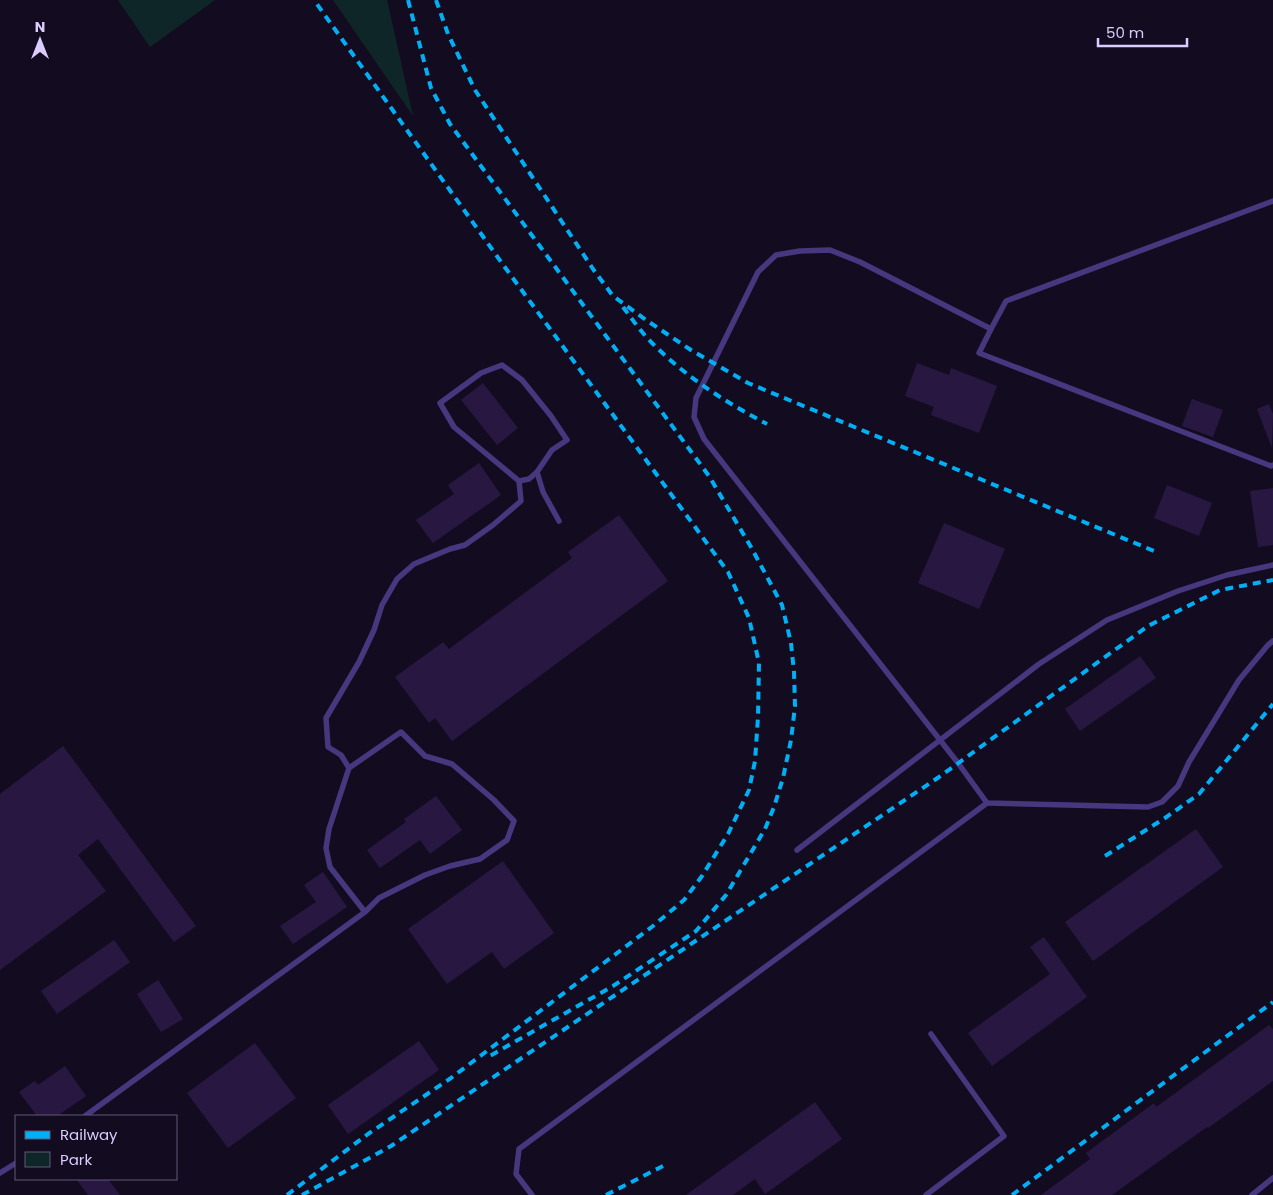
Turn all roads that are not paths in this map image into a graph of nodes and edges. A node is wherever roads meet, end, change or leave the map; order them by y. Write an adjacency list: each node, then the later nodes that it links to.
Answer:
1 (1273, 201): 2 (lane)
2 (991, 329): 3 (lane); 9 (lane)
3 (1273, 465)
4 (537, 472): 5 (lane); 5 (lane); 6 (lane)
5 (519, 480): 10 (lane)
6 (560, 521)
7 (1273, 565): 9 (lane)
8 (1273, 641): 11 (lane)
9 (940, 740): 11 (lane); 12 (lane)
10 (349, 768): 13 (lane); 13 (lane)
11 (987, 804): 19 (lane)
12 (796, 850)
13 (365, 912): 15 (lane)
14 (931, 1034): 20 (lane)
15 (86, 1115)
16 (15, 1164): 17 (lane)
17 (0, 1173)
18 (1273, 1178): 21 (lane)
19 (532, 1195)
20 (926, 1195)
21 (1252, 1195)

